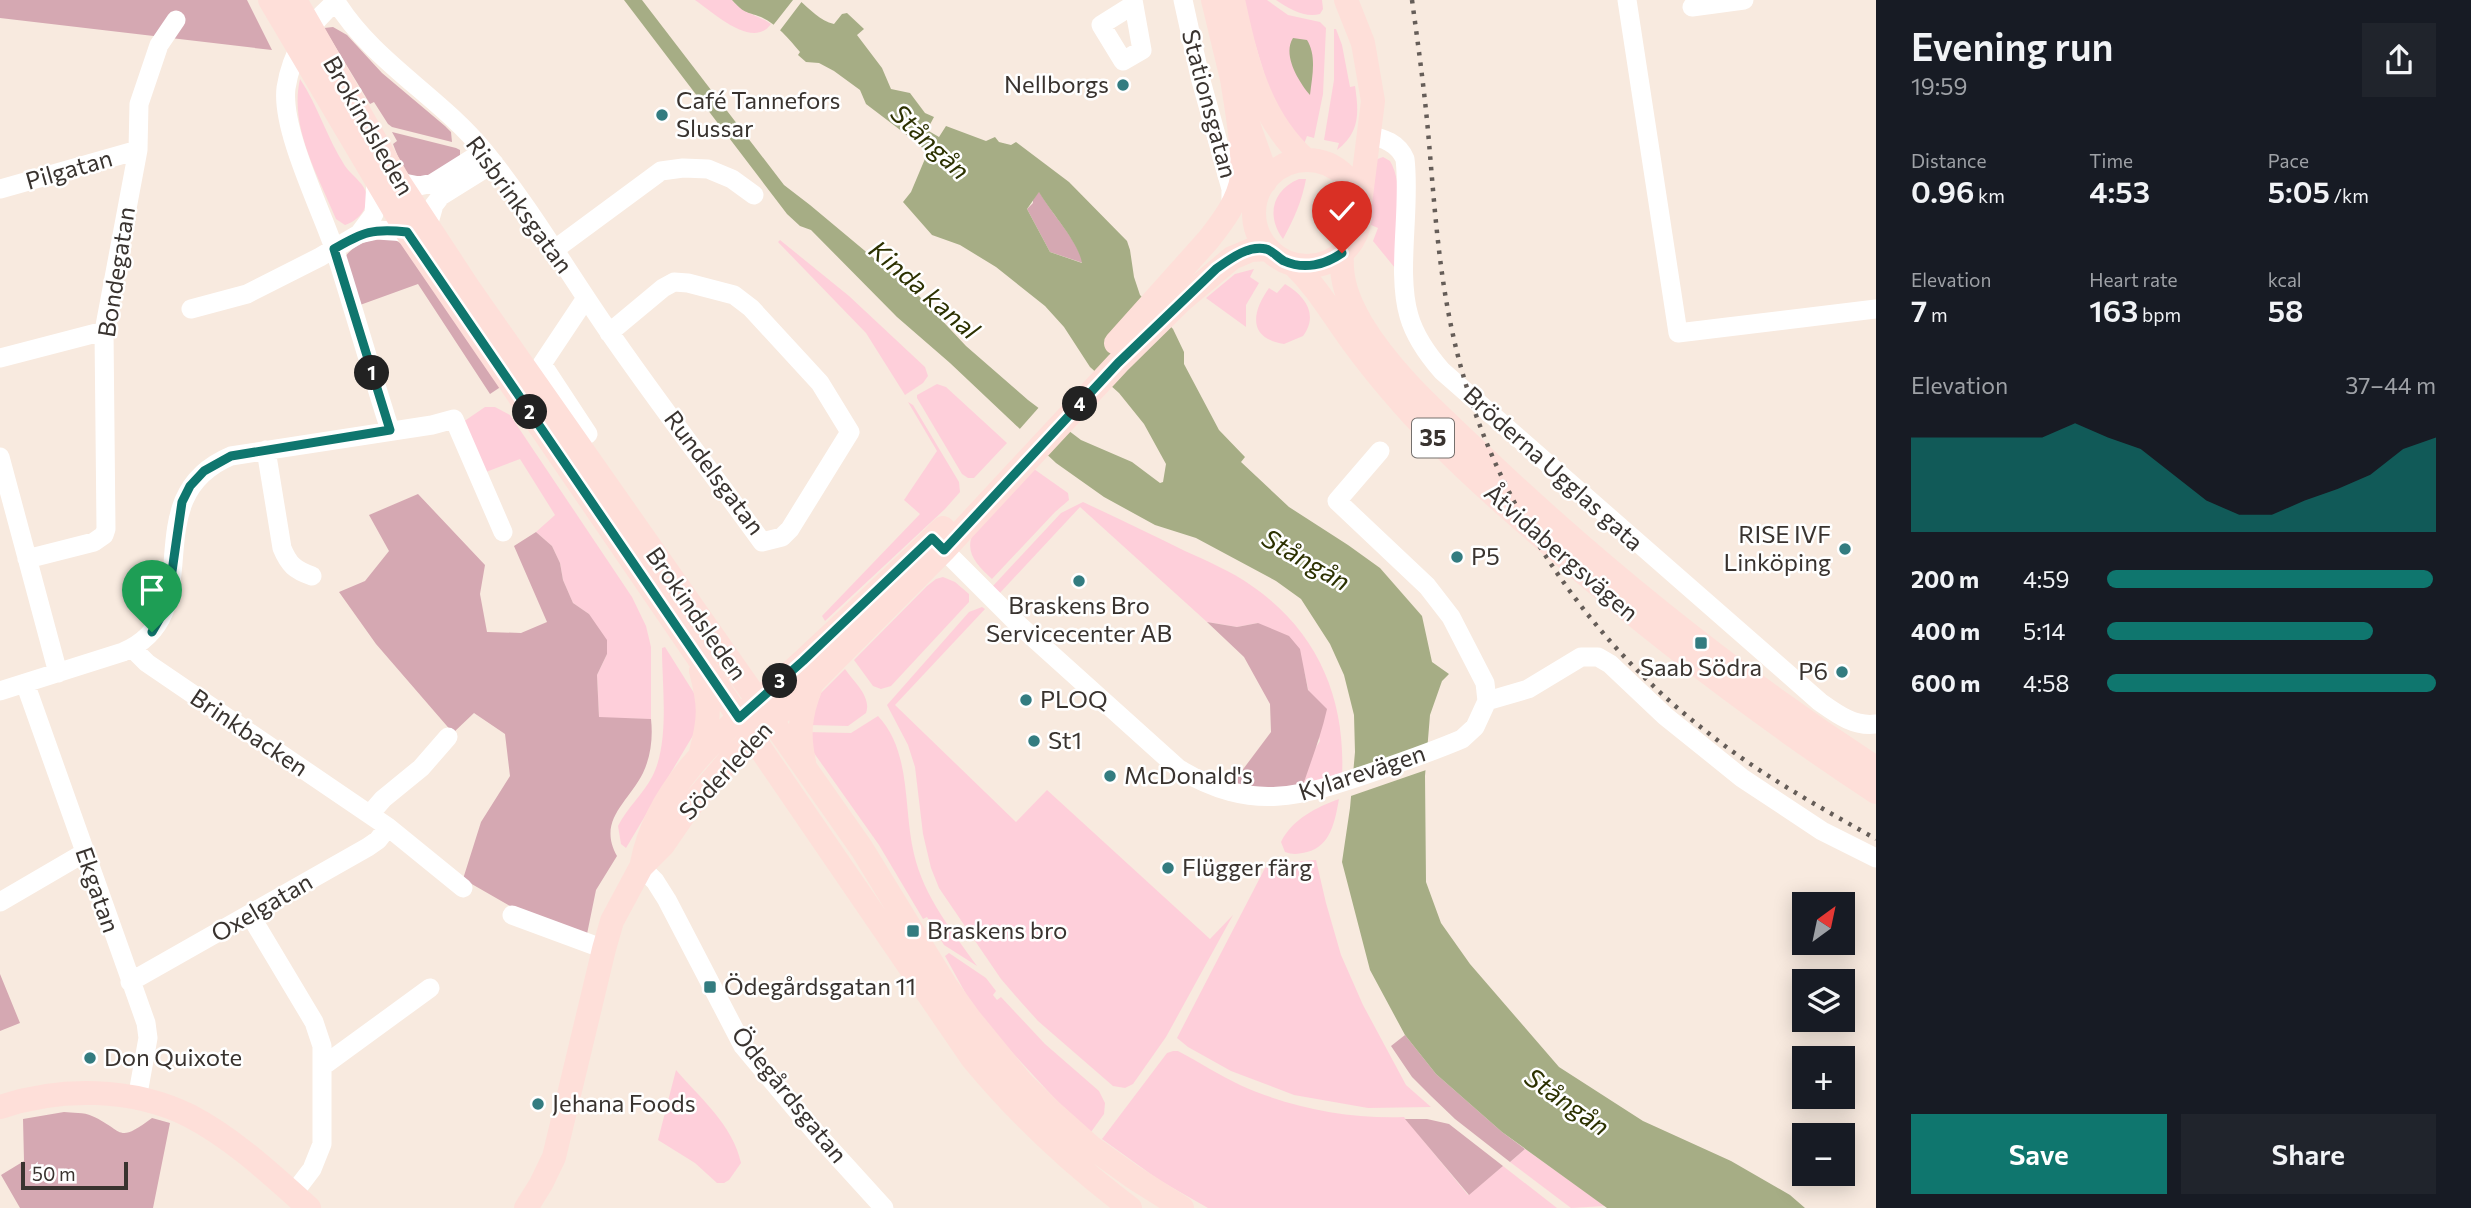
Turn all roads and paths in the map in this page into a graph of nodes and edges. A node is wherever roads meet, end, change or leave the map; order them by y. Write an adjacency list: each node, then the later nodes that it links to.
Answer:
1 (1183, 0): 21 (street, Stationsgatan)
2 (1213, 0): 11 (main road)
3 (1233, 0): 15 (main road)
4 (1346, 0): 12 (main road)
5 (1627, 0): 32 (street)
6 (1744, 0): 9 (street)
7 (335, 1): 14 (street, Risbrinksgatan); 24 (street)
8 (282, 6): 16 (main road, Brokindsleden)
9 (1692, 7)
10 (176, 20): 13 (street, Bondegatan)
11 (1232, 79): 18 (main road); 21 (main road, Söderleden)
12 (1367, 135): 15 (main road); 20 (main road); 55 (street, Bröderna Ugglas gata)
13 (138, 150): 17 (street, Pilgatan); 33 (street, Bondegatan)
14 (489, 157): 16 (street); 22 (street); 26 (street, Risbrinksgatan)
15 (1314, 161): 18 (main road); 20 (main road)
16 (388, 182): 22 (main road, Brokindsleden); 23 (street)
17 (0, 189)
18 (1260, 191): 25 (main road); 29 (main road, Söderleden)
19 (754, 195): 26 (street)
20 (1360, 205): 27 (main road)
21 (1231, 207): 29 (main road, Söderleden)
22 (417, 229): 23 (street); 46 (main road, Brokindsleden); 47 (main road, Brokindsleden)
23 (359, 234): 24 (street)
24 (334, 249): 31 (street); 36 (street)
25 (1268, 249): 28 (main road, 35); 29 (main road, Söderleden)
26 (554, 250): 30 (street, Risbrinksgatan)
27 (1342, 253): 28 (main road); 60 (main road, Åtvidabergsvägen / 35)
28 (1293, 264): 61 (main road, Åtvidabergsvägen / 35)
29 (1175, 294): 42 (main road, Söderleden)
30 (586, 298): 34 (street, Rundelsgatan); 37 (street, Risbrinksgatan)
31 (191, 309)
32 (1876, 309)
33 (104, 331): 35 (street); 43 (street, Bondegatan)
34 (610, 333): 34 (street, Rundelsgatan)
35 (0, 358)
36 (390, 430): 38 (street); 41 (street)
37 (588, 434)
38 (266, 450): 44 (street); 45 (street)
39 (1380, 451): 52 (street)
40 (0, 457): 43 (street)
41 (503, 532)
42 (938, 544): 48 (main road, Söderleden); 52 (street, Kylarevägen)
43 (27, 559): 49 (street)
44 (312, 576)
45 (132, 648): 49 (street); 62 (street, Brinkbacken)
46 (725, 654): 48 (main road); 53 (main road, Brokindsleden)
47 (698, 660): 54 (main road, Brokindsleden); 58 (main road)
48 (808, 672): 53 (main road, Söderleden); 59 (main road)
49 (58, 673): 50 (street)
50 (25, 683): 51 (street); 64 (street, Ekgatan)
51 (0, 691)
52 (1487, 701): 65 (street)
53 (765, 711): 54 (main road, Söderleden); 57 (main road, Söderleden); 59 (main road, Brokindsleden)
54 (739, 718): 57 (main road, Brokindsleden); 58 (main road, Söderleden)
55 (1876, 724)
56 (448, 737): 62 (street)
57 (753, 737): 66 (main road, Söderleden); 80 (main road, Brokindsleden)
58 (700, 755): 66 (main road, Söderleden)
59 (805, 766): 81 (main road, Brokindsleden)
60 (1876, 768)
61 (1876, 792)
62 (370, 814): 63 (street, Brinkbacken)
63 (388, 827): 67 (street, Brinkbacken); 69 (street, Oxelgatan)
64 (84, 853): 68 (street); 72 (street, Ekgatan)
65 (1876, 858)
66 (641, 867): 71 (main road, Söderleden); 79 (street, Ödegårdsgatan)
67 (463, 888)
68 (0, 902)
69 (250, 915): 72 (street, Oxelgatan); 74 (street)
70 (512, 915): 71 (street)
71 (604, 948): 78 (main road, Söderleden)
72 (130, 982): 75 (street, Ekgatan)
73 (430, 988): 74 (street)
74 (323, 1066): 77 (street)
75 (137, 1099): 76 (main road); 77 (main road)
76 (0, 1107)
77 (301, 1201)
78 (527, 1208)
79 (884, 1208)
80 (1130, 1208)
81 (1182, 1208)

